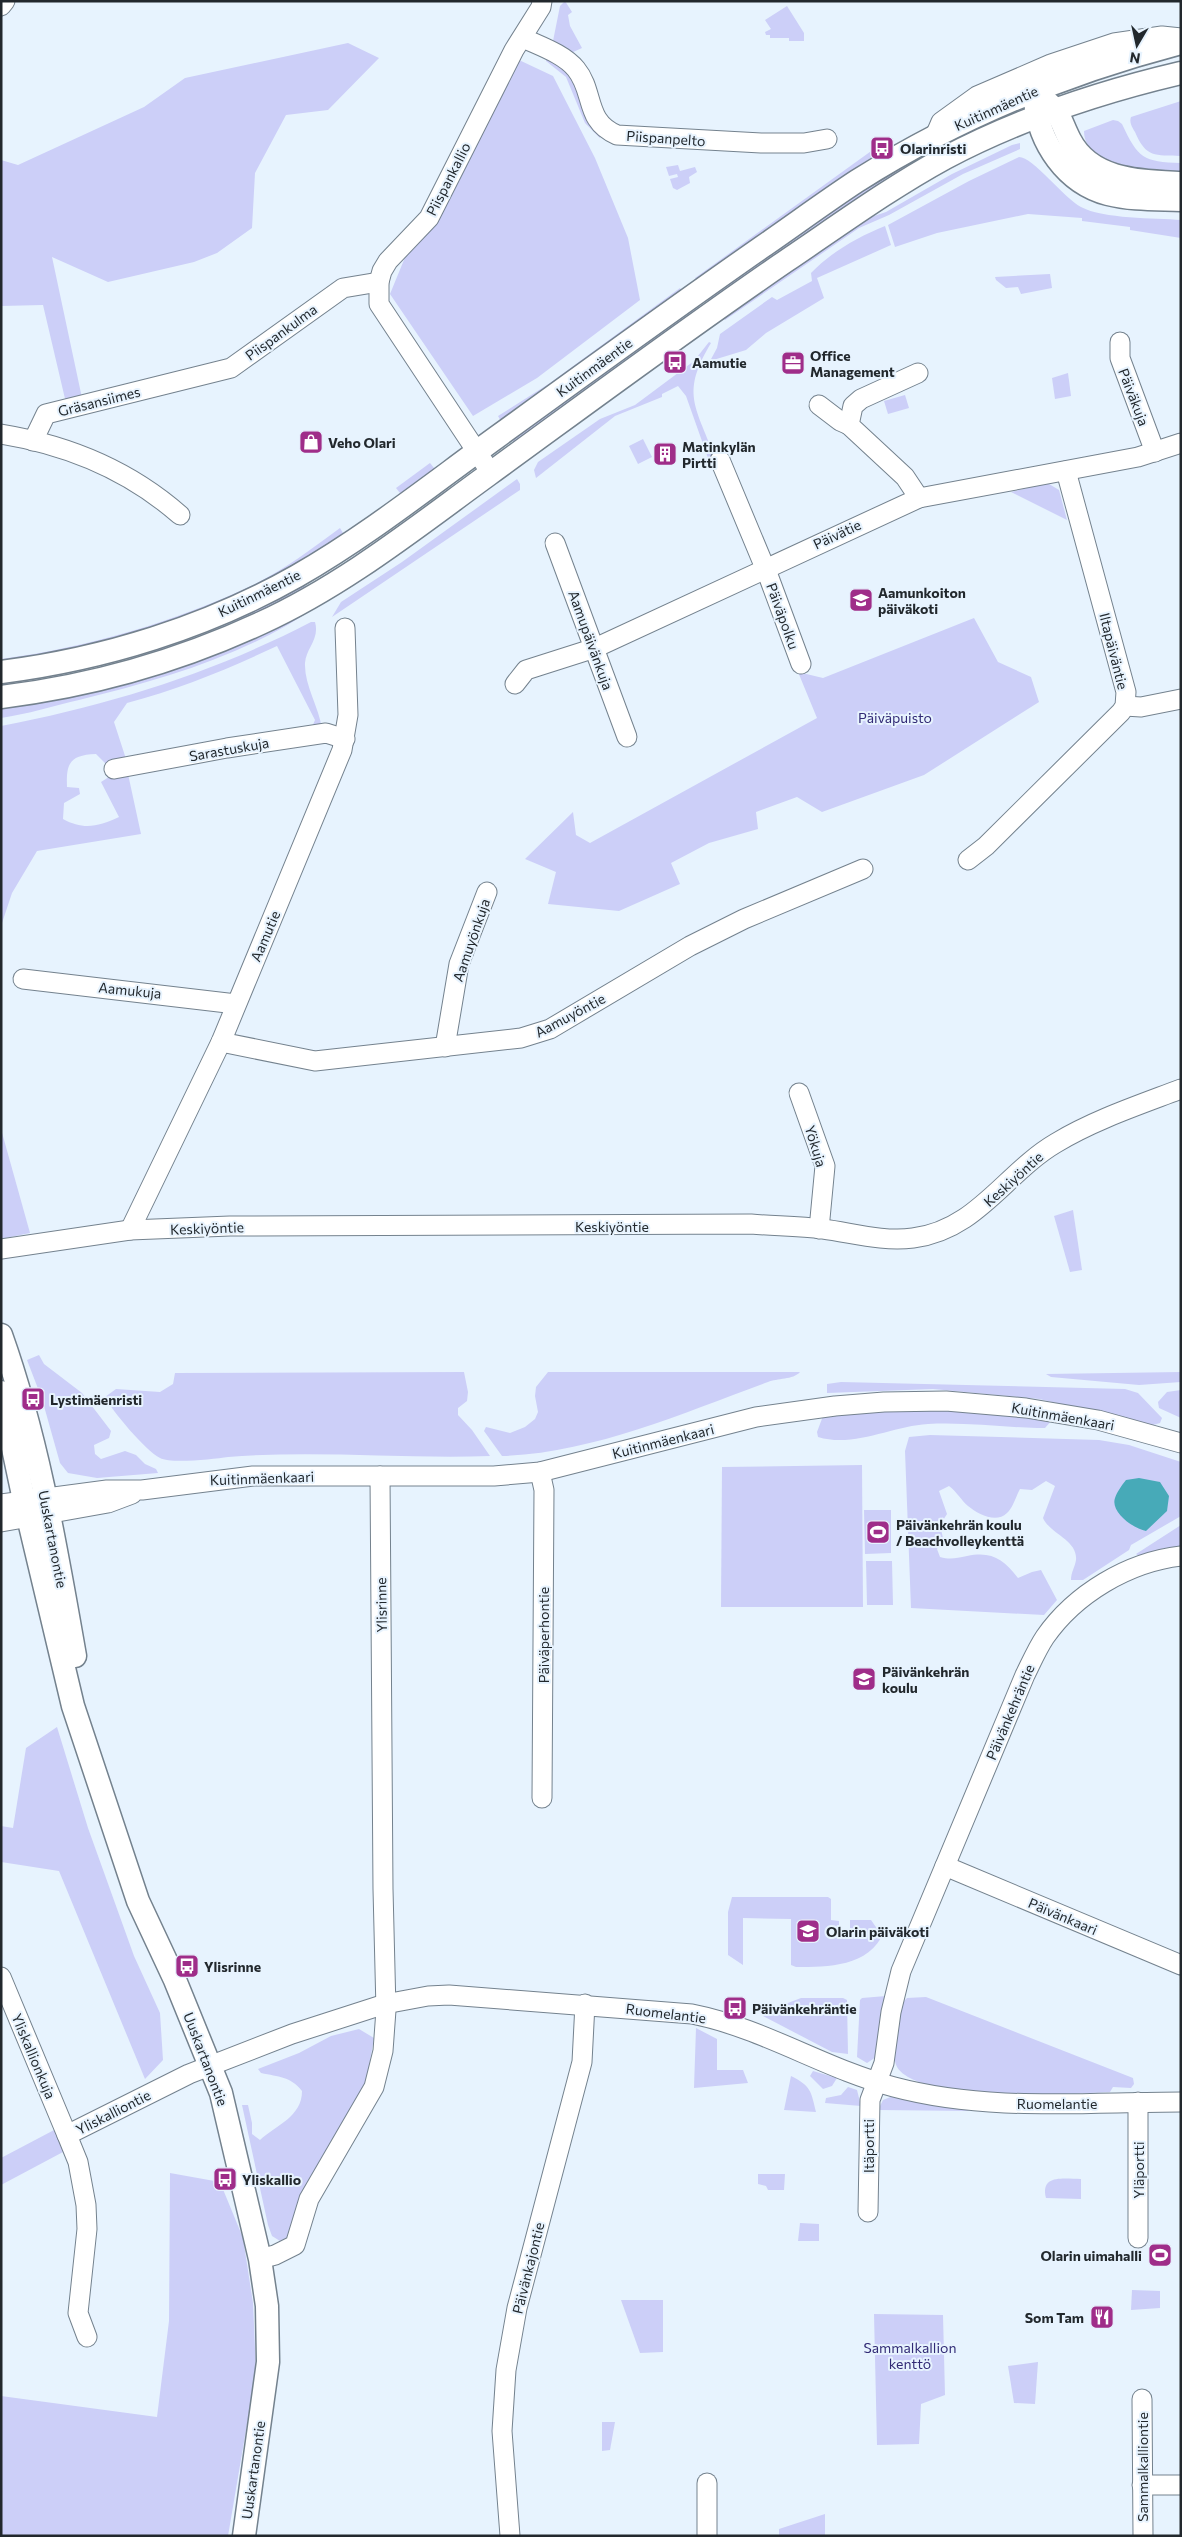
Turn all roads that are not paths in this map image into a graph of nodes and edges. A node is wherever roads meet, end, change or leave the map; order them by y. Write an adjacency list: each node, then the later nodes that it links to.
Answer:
1 (5, 1): 3 (street)
2 (542, 1): 4 (street, Piispankallio)
3 (1, 6)
4 (523, 38): 11 (street, Piispanpelto); 14 (street, Piispankallio)
5 (1181, 38): 10 (street)
6 (1181, 43): 8 (main road, Kuitinmäentie)
7 (1181, 73): 9 (main road, Kuitinmäentie)
8 (1034, 90): 9 (main road); 10 (main road, Kuitinmäentie)
9 (1047, 113): 12 (main road); 13 (main road); 27 (main road, Kuitinmäentie)
10 (935, 136): 23 (main road, Kuitinmäentie)
11 (827, 140)
12 (1181, 182)
13 (1181, 200)
14 (379, 282): 17 (street, Piispankulma); 23 (street, Piispankallio)
15 (1120, 342): 24 (street, Päiväkuja)
16 (918, 373): 19 (street)
17 (182, 380): 21 (street, Gräsansiimes)
18 (819, 406): 19 (street)
19 (849, 425): 28 (street)
20 (1, 434): 21 (street)
21 (34, 441): 29 (street)
22 (1181, 444): 24 (street, Päivätie)
23 (477, 452): 27 (street, Piispankallio); 35 (main road, Kuitinmäentie)
24 (1155, 452): 26 (street, Päivätie)
25 (720, 460): 31 (street, Päiväpolku)
26 (1066, 471): 28 (street, Päivätie); 39 (street, Iltapäiväntie)
27 (491, 473): 37 (main road, Kuitinmäentie)
28 (919, 498): 31 (street, Päivätie)
29 (180, 515)
30 (555, 543): 33 (street, Aamupäivänkuja)
31 (764, 569): 33 (street, Päivätie); 34 (street, Päiväpolku)
32 (345, 628): 41 (street, Aamutie)
33 (595, 648): 36 (street, Päivätie); 40 (street, Aamupäivänkuja)
34 (801, 664)
35 (1, 672)
36 (515, 684)
37 (1, 698)
38 (1181, 699): 39 (street)
39 (1125, 706): 43 (street, Iltapäiväntie)
40 (626, 737)
41 (345, 739): 42 (street, Sarastuskuja); 47 (street, Aamutie)
42 (114, 770)
43 (968, 860)
44 (863, 869): 49 (street, Aamuyöntie)
45 (487, 892): 49 (street, Aamuyönkuja)
46 (23, 979): 47 (street, Aamukuja)
47 (236, 1004): 48 (street, Aamutie)
48 (221, 1042): 49 (street, Aamuyöntie); 53 (street, Aamutie)
49 (445, 1047)
50 (1181, 1088): 52 (street, Keskiyöntie)
51 (799, 1094): 52 (street, Yökuja)
52 (820, 1229): 53 (street, Keskiyöntie)
53 (130, 1230): 54 (street, Keskiyöntie)
54 (1, 1249)
55 (1, 1336): 61 (main road, Uuskartanontie)
56 (1, 1392): 61 (main road, Uuskartanontie)
57 (1181, 1443): 58 (street, Kuitinmäenkaari)
58 (540, 1472): 59 (street, Kuitinmäenkaari); 64 (street, Päiväperhontie)
59 (380, 1476): 61 (street, Kuitinmäenkaari); 68 (street, Ylisrinne)
60 (1, 1504): 61 (street)
61 (36, 1507): 62 (street); 70 (main road, Uuskartanontie)
62 (1, 1522)
63 (1181, 1556): 65 (street, Päivänkehräntie)
64 (542, 1798)
65 (945, 1866): 66 (street, Päivänkaari); 71 (street, Päivänkehräntie)
66 (1181, 1965)
67 (1, 1977): 74 (street, Yliskallionkuja)
68 (385, 2004): 69 (street, Ruomelantie); 70 (street, Ruomelantie); 77 (street, Ylisrinne)
69 (585, 2004): 71 (street, Ruomelantie); 84 (street, Päivänkajontie)
70 (210, 2067): 74 (street, Yliskalliontie); 77 (main road, Uuskartanontie)
71 (877, 2082): 72 (street, Ruomelantie); 75 (street, Itäportti)
72 (1138, 2102): 73 (street, Ruomelantie); 76 (street, Yläportti)
73 (1181, 2102)
74 (67, 2135): 78 (street, Yliskalliontie)
75 (868, 2212)
76 (1138, 2238)
77 (260, 2258): 83 (main road, Uuskartanontie)
78 (87, 2337)
79 (1142, 2399): 81 (street, Sammalkalliontie)
80 (708, 2483): 85 (street)
81 (1142, 2485): 82 (street); 86 (street, Sammalkalliontie)
82 (1181, 2485)
83 (244, 2536)
84 (510, 2536)
85 (707, 2536)
86 (1143, 2536)

